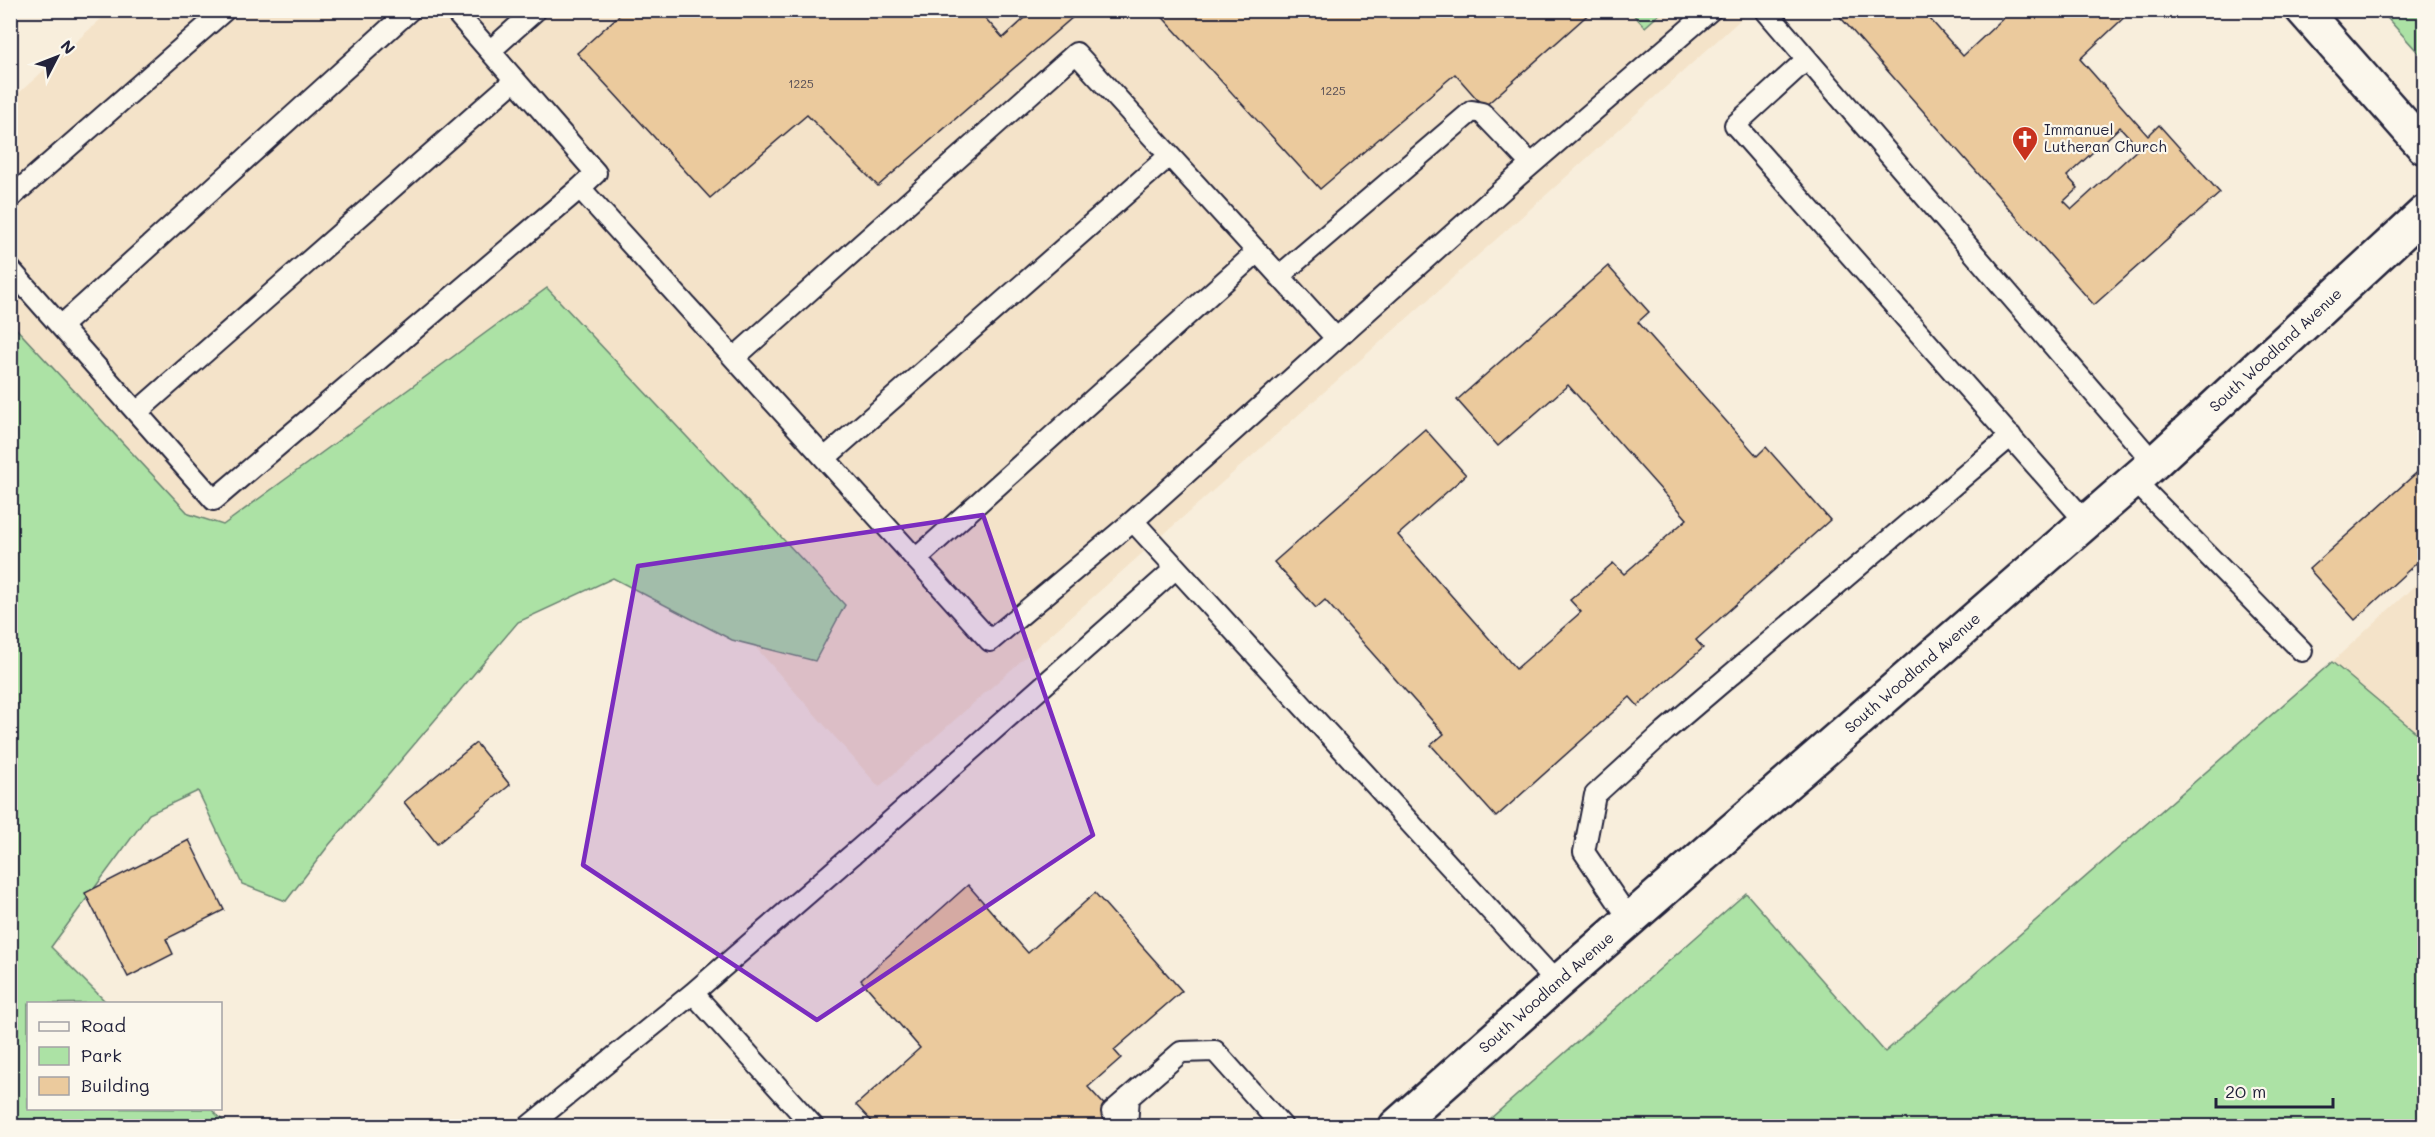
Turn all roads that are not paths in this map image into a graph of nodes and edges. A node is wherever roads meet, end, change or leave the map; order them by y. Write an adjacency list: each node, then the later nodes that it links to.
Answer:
1 (225, 10): 15 (lane)
2 (410, 10): 20 (lane)
3 (454, 10): 8 (lane)
4 (536, 10): 8 (lane)
5 (1711, 10): 13 (lane)
6 (1765, 10): 9 (lane)
7 (2303, 10): 11 (street)
8 (490, 51): 10 (lane)
9 (1807, 59): 24 (lane); 26 (lane)
10 (515, 80): 14 (lane); 23 (lane)
11 (2424, 147)
12 (1169, 156): 17 (lane); 22 (lane); 25 (lane)
13 (1531, 164): 19 (lane); 21 (lane)
14 (580, 188): 22 (lane); 23 (lane)
15 (10, 198)
16 (2424, 213): 26 (street, South Woodland Avenue)
17 (1257, 252): 19 (lane); 29 (lane)
18 (10, 269): 20 (lane)
19 (1279, 276): 21 (lane)
20 (61, 326): 23 (lane)
21 (1336, 338): 27 (lane)
22 (734, 358): 25 (lane)
23 (137, 412)
24 (2011, 436): 28 (lane); 32 (lane)
25 (825, 458): 29 (lane)
26 (2144, 472): 28 (street, South Woodland Avenue); 31 (lane)
27 (1133, 521): 29 (lane); 30 (lane)
28 (2086, 522): 32 (street, South Woodland Avenue)
29 (916, 559)
30 (1176, 568): 33 (lane); 34 (lane)
31 (2302, 651)
32 (1630, 920): 33 (street, South Woodland Avenue)
33 (1557, 983): 41 (street, South Woodland Avenue)
34 (693, 993): 37 (lane); 38 (lane)
35 (1129, 1097): 36 (lane); 39 (lane); 40 (lane)
36 (1112, 1112)
37 (529, 1126)
38 (813, 1126)
39 (1128, 1126)
40 (1282, 1126)
41 (1396, 1126)

